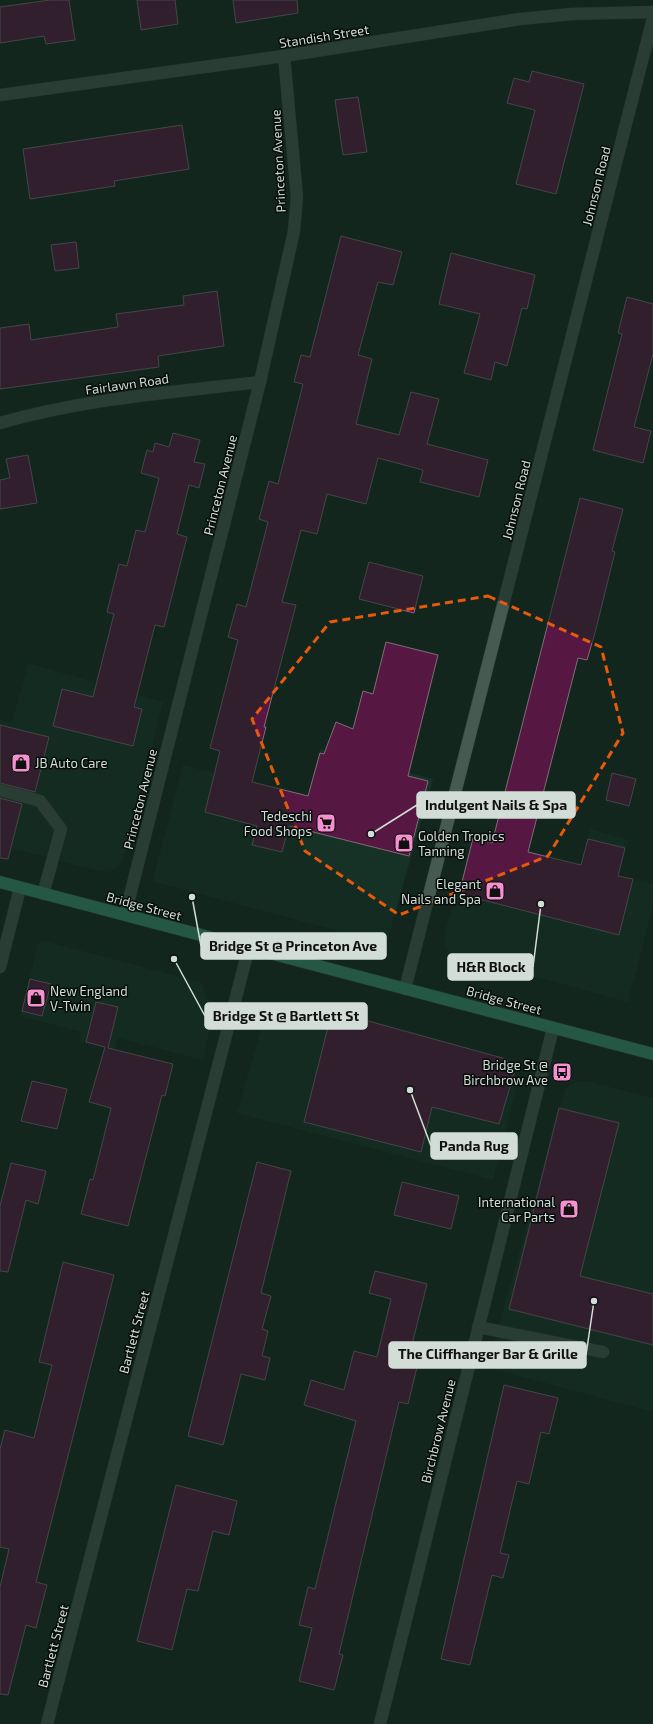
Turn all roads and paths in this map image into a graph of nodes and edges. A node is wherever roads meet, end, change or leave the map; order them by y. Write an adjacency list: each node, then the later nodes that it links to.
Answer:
1 (653, 12): 3 (street, Standish Street)
2 (653, 18): 14 (street, Johnson Road)
3 (284, 56): 4 (street, Standish Street); 5 (street, Princeton Avenue)
4 (0, 95)
5 (260, 382): 6 (street, Fairlawn Road); 11 (street, Princeton Avenue)
6 (0, 423)
7 (0, 790): 10 (street)
8 (0, 882): 9 (main road, Bridge Street)
9 (20, 888): 10 (main road, Bridge Street); 13 (street)
10 (43, 894): 11 (main road, Bridge Street)
11 (126, 915): 12 (main road, Bridge Street)
12 (249, 947): 14 (main road, Bridge Street); 19 (street, Bartlett Street)
13 (0, 967)
14 (405, 989): 15 (main road, Bridge Street)
15 (554, 1028): 16 (main road, Bridge Street); 17 (street, Birchbrow Avenue)
16 (653, 1054)
17 (478, 1326): 18 (street); 20 (street, Birchbrow Avenue)
18 (603, 1352)
19 (47, 1724)
20 (380, 1724)

